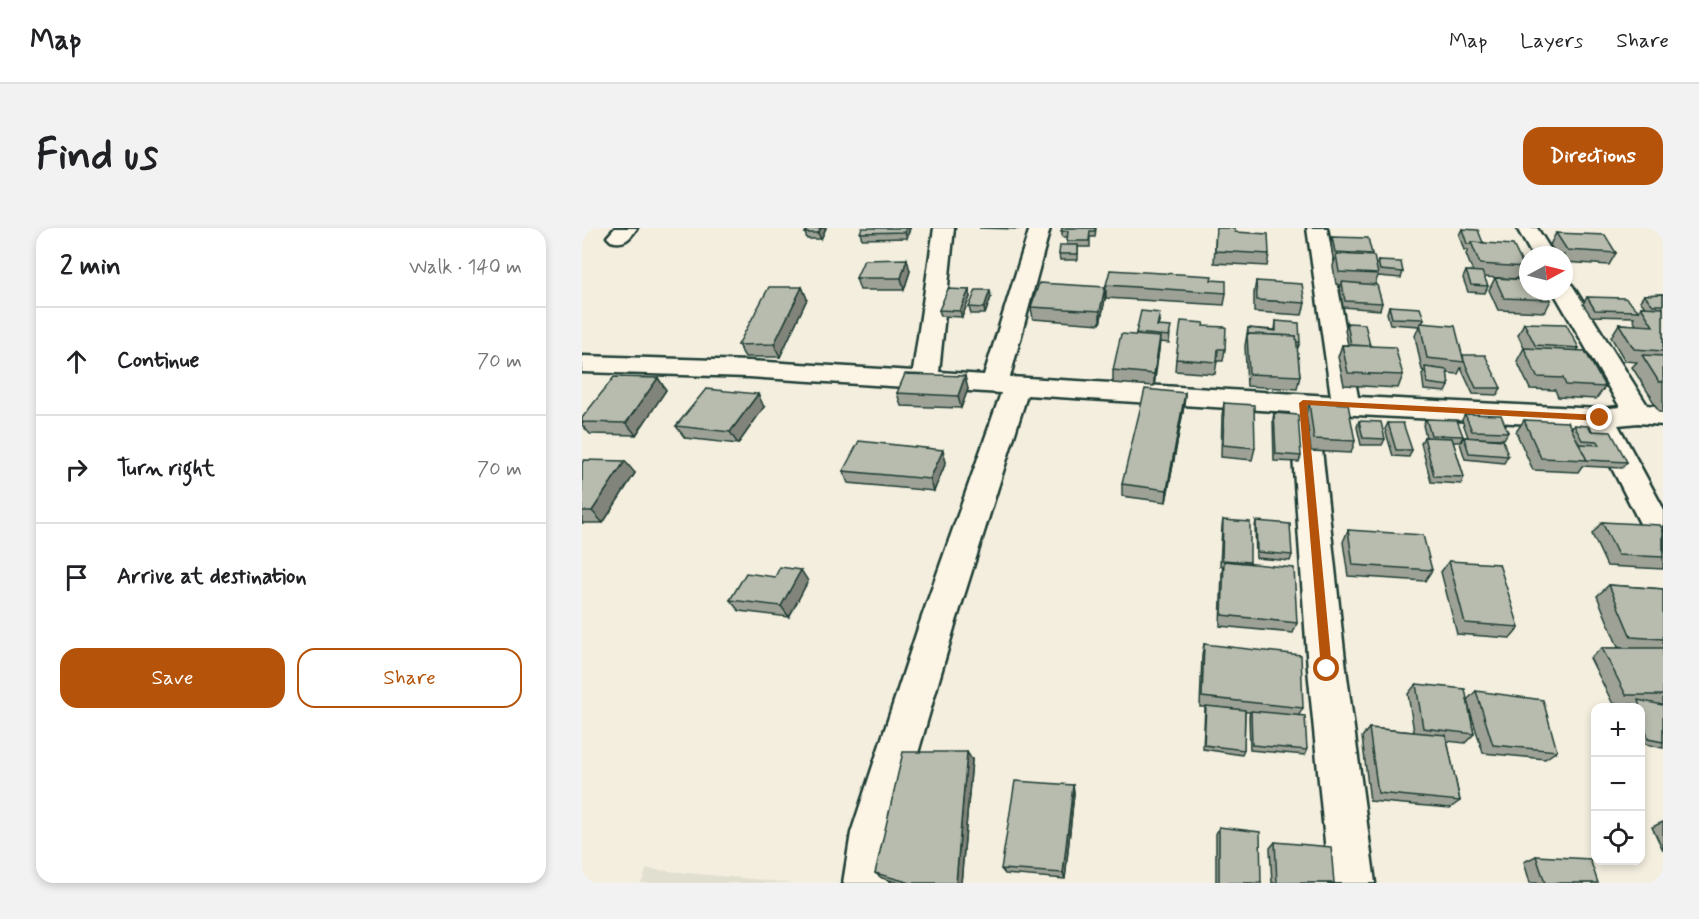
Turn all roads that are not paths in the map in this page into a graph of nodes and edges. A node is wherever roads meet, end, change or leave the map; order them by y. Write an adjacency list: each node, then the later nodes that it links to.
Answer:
1 (944, 228): 8 (street)
2 (1040, 228): 9 (street)
3 (1317, 228): 11 (street)
4 (1527, 228): 5 (street)
5 (1538, 246)
6 (1571, 300): 12 (street)
7 (582, 364): 8 (street)
8 (925, 379): 9 (street)
9 (1005, 386): 10 (street); 15 (street)
10 (1303, 403): 11 (street); 16 (street)
11 (1346, 406): 13 (street)
12 (1650, 415): 13 (street)
13 (1600, 418): 14 (street)
14 (1663, 538)
15 (866, 883)
16 (1352, 883)

